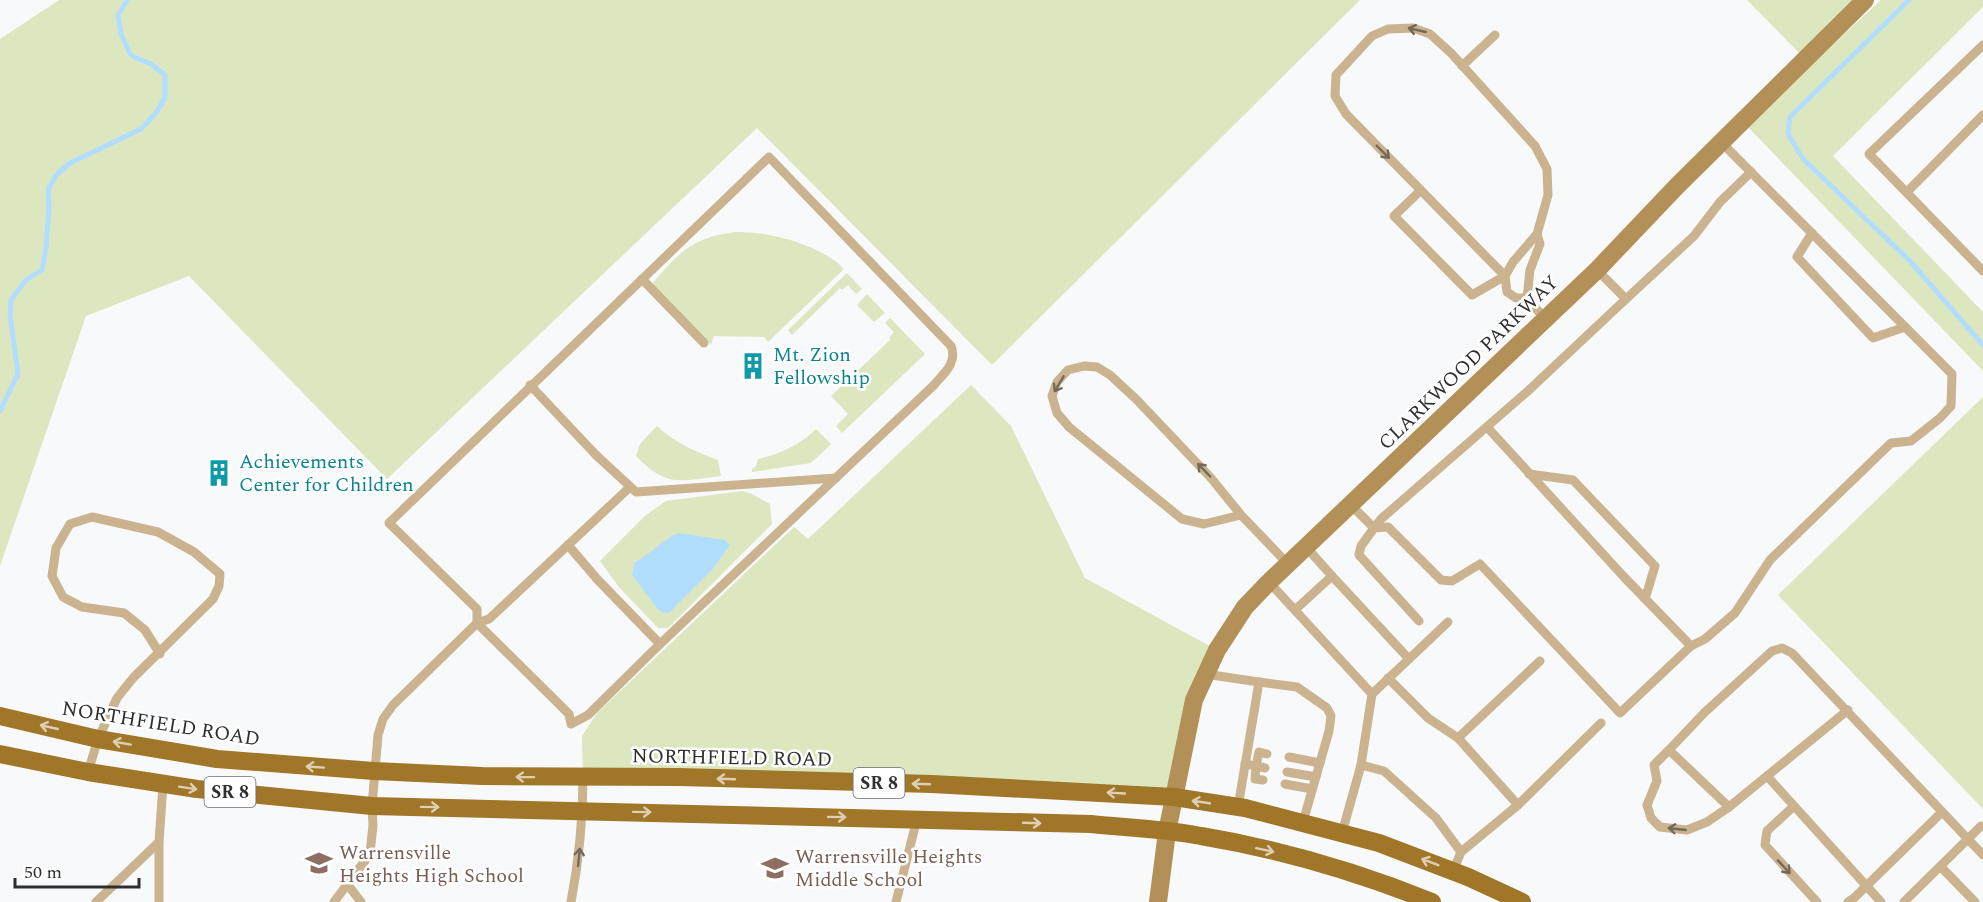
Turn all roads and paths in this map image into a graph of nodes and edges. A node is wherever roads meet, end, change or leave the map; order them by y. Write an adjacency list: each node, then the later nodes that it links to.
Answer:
1 (1865, 0): 6 (street, CLARKWOOD PARKWAY)
2 (1495, 35): 4 (lane)
3 (1983, 45): 9 (lane)
4 (1462, 66): 8 (lane, one-way to 8); 11 (lane)
5 (1983, 115): 9 (lane)
6 (1720, 142): 7 (lane); 13 (street, CLARKWOOD PARKWAY)
7 (1751, 172): 10 (lane); 17 (lane)
8 (1421, 190): 14 (lane); 14 (lane)
9 (1907, 192): 12 (lane)
10 (1812, 233): 19 (lane); 19 (lane)
11 (1537, 234): 14 (lane); 16 (lane)
12 (1981, 265)
13 (1597, 270): 17 (lane); 18 (street, CLARKWOOD PARKWAY)
14 (1505, 276): 16 (lane)
15 (642, 279): 20 (lane); 21 (lane); 24 (lane)
16 (1527, 298): 18 (lane)
17 (1626, 299): 22 (lane)
18 (1545, 319): 26 (street, CLARKWOOD PARKWAY)
19 (1905, 327): 40 (lane)
20 (704, 343)
21 (530, 386): 25 (lane); 38 (lane)
22 (1486, 427): 23 (lane); 28 (lane)
23 (1529, 474): 34 (lane); 34 (lane)
24 (836, 478): 25 (lane); 39 (lane)
25 (630, 487): 29 (lane)
26 (1351, 505): 28 (lane); 30 (street, CLARKWOOD PARKWAY)
27 (1241, 515): 27 (lane, one-way to 27); 31 (lane)
28 (1374, 528): 36 (lane); 40 (lane)
29 (568, 545): 38 (lane); 39 (lane)
30 (1306, 547): 31 (street, CLARKWOOD PARKWAY); 32 (lane)
31 (1288, 564): 33 (street, CLARKWOOD PARKWAY)
32 (1332, 576): 35 (lane); 42 (lane)
33 (1269, 582): 35 (lane); 44 (street, CLARKWOOD PARKWAY)
34 (1645, 599): 40 (lane)
35 (1296, 609): 47 (lane)
36 (1419, 621)
37 (1448, 622): 42 (lane)
38 (477, 623): 39 (lane); 61 (lane)
39 (660, 644)
40 (1691, 646)
41 (160, 654): 41 (lane); 52 (lane)
42 (1408, 659): 45 (lane)
43 (1540, 661): 51 (lane)
44 (1204, 675): 46 (lane); 71 (street, CLARKWOOD PARKWAY)
45 (1388, 678): 47 (lane); 51 (lane)
46 (1259, 682): 57 (lane); 58 (lane)
47 (1372, 694): 59 (lane)
48 (1848, 710): 53 (lane); 64 (lane); 78 (lane)
49 (0, 716): 52 (main road, NORTHFIELD ROAD / SR 8, one-way to 49)
50 (1601, 723): 72 (lane)
51 (1458, 738): 72 (lane)
52 (98, 739): 61 (main road, NORTHFIELD ROAD / SR 8, one-way to 52); 62 (lane)
53 (1669, 750): 76 (lane); 76 (lane, one-way to 53)
54 (0, 754): 62 (main road, SR 8)
55 (1268, 754): 60 (lane)
56 (1289, 757): 57 (lane)
57 (1320, 763): 66 (lane)
58 (1245, 764): 60 (lane); 75 (lane)
59 (1361, 765): 83 (lane); 86 (lane)
60 (1261, 767): 67 (lane)
61 (374, 771): 65 (main road, NORTHFIELD ROAD / SR 8, one-way to 61); 73 (lane)
62 (88, 772): 68 (main road, SR 8)
63 (1287, 772): 66 (lane)
64 (1767, 776): 74 (lane); 76 (lane)
65 (583, 777): 71 (main road, NORTHFIELD ROAD / SR 8, one-way to 65); 77 (lane)
66 (1316, 777): 70 (lane)
67 (1263, 780)
68 (163, 784): 73 (main road, SR 8, one-way to 73); 85 (lane)
69 (1285, 784): 70 (lane)
70 (1312, 789): 80 (lane)
71 (1174, 797): 75 (main road, NORTHFIELD ROAD / SR 8, one-way to 71); 82 (street, CLARKWOOD PARKWAY)
72 (1518, 805): 86 (lane)
73 (372, 806): 77 (main road, SR 8, one-way to 77); 90 (lane)
74 (1794, 806): 91 (lane); 101 (lane, one-way to 101)
75 (1238, 807): 80 (main road, NORTHFIELD ROAD / SR 8)
76 (1729, 807)
77 (583, 811): 79 (main road, SR 8, one-way to 79); 96 (lane, one-way to 77)
78 (1942, 812): 84 (lane); 91 (lane)
79 (917, 819): 82 (main road, SR 8, one-way to 82); 97 (lane)
80 (1303, 822): 83 (main road, NORTHFIELD ROAD / SR 8)
81 (1981, 826): 84 (lane)
82 (1167, 832): 98 (street, CLARKWOOD PARKWAY); 99 (main road, SR 8, one-way to 99)
83 (1342, 833): 89 (main road, NORTHFIELD ROAD / SR 8, one-way to 83)
84 (1967, 839): 87 (lane); 88 (lane)
85 (159, 842): 92 (lane); 93 (lane)
86 (1461, 852): 89 (lane)
87 (1983, 855)
88 (1941, 867): 104 (lane); 105 (lane)
89 (1454, 871): 100 (main road, NORTHFIELD ROAD / SR 8)
90 (348, 885): 94 (lane); 95 (lane)
91 (1867, 886): 102 (lane); 103 (lane)
92 (96, 902)
93 (159, 902)
94 (334, 902)
95 (361, 902)
96 (571, 902)
97 (896, 902)
98 (1158, 902)
99 (1432, 902)
100 (1522, 902)
101 (1817, 902)
102 (1848, 902)
103 (1881, 902)
104 (1904, 902)
105 (1975, 902)

